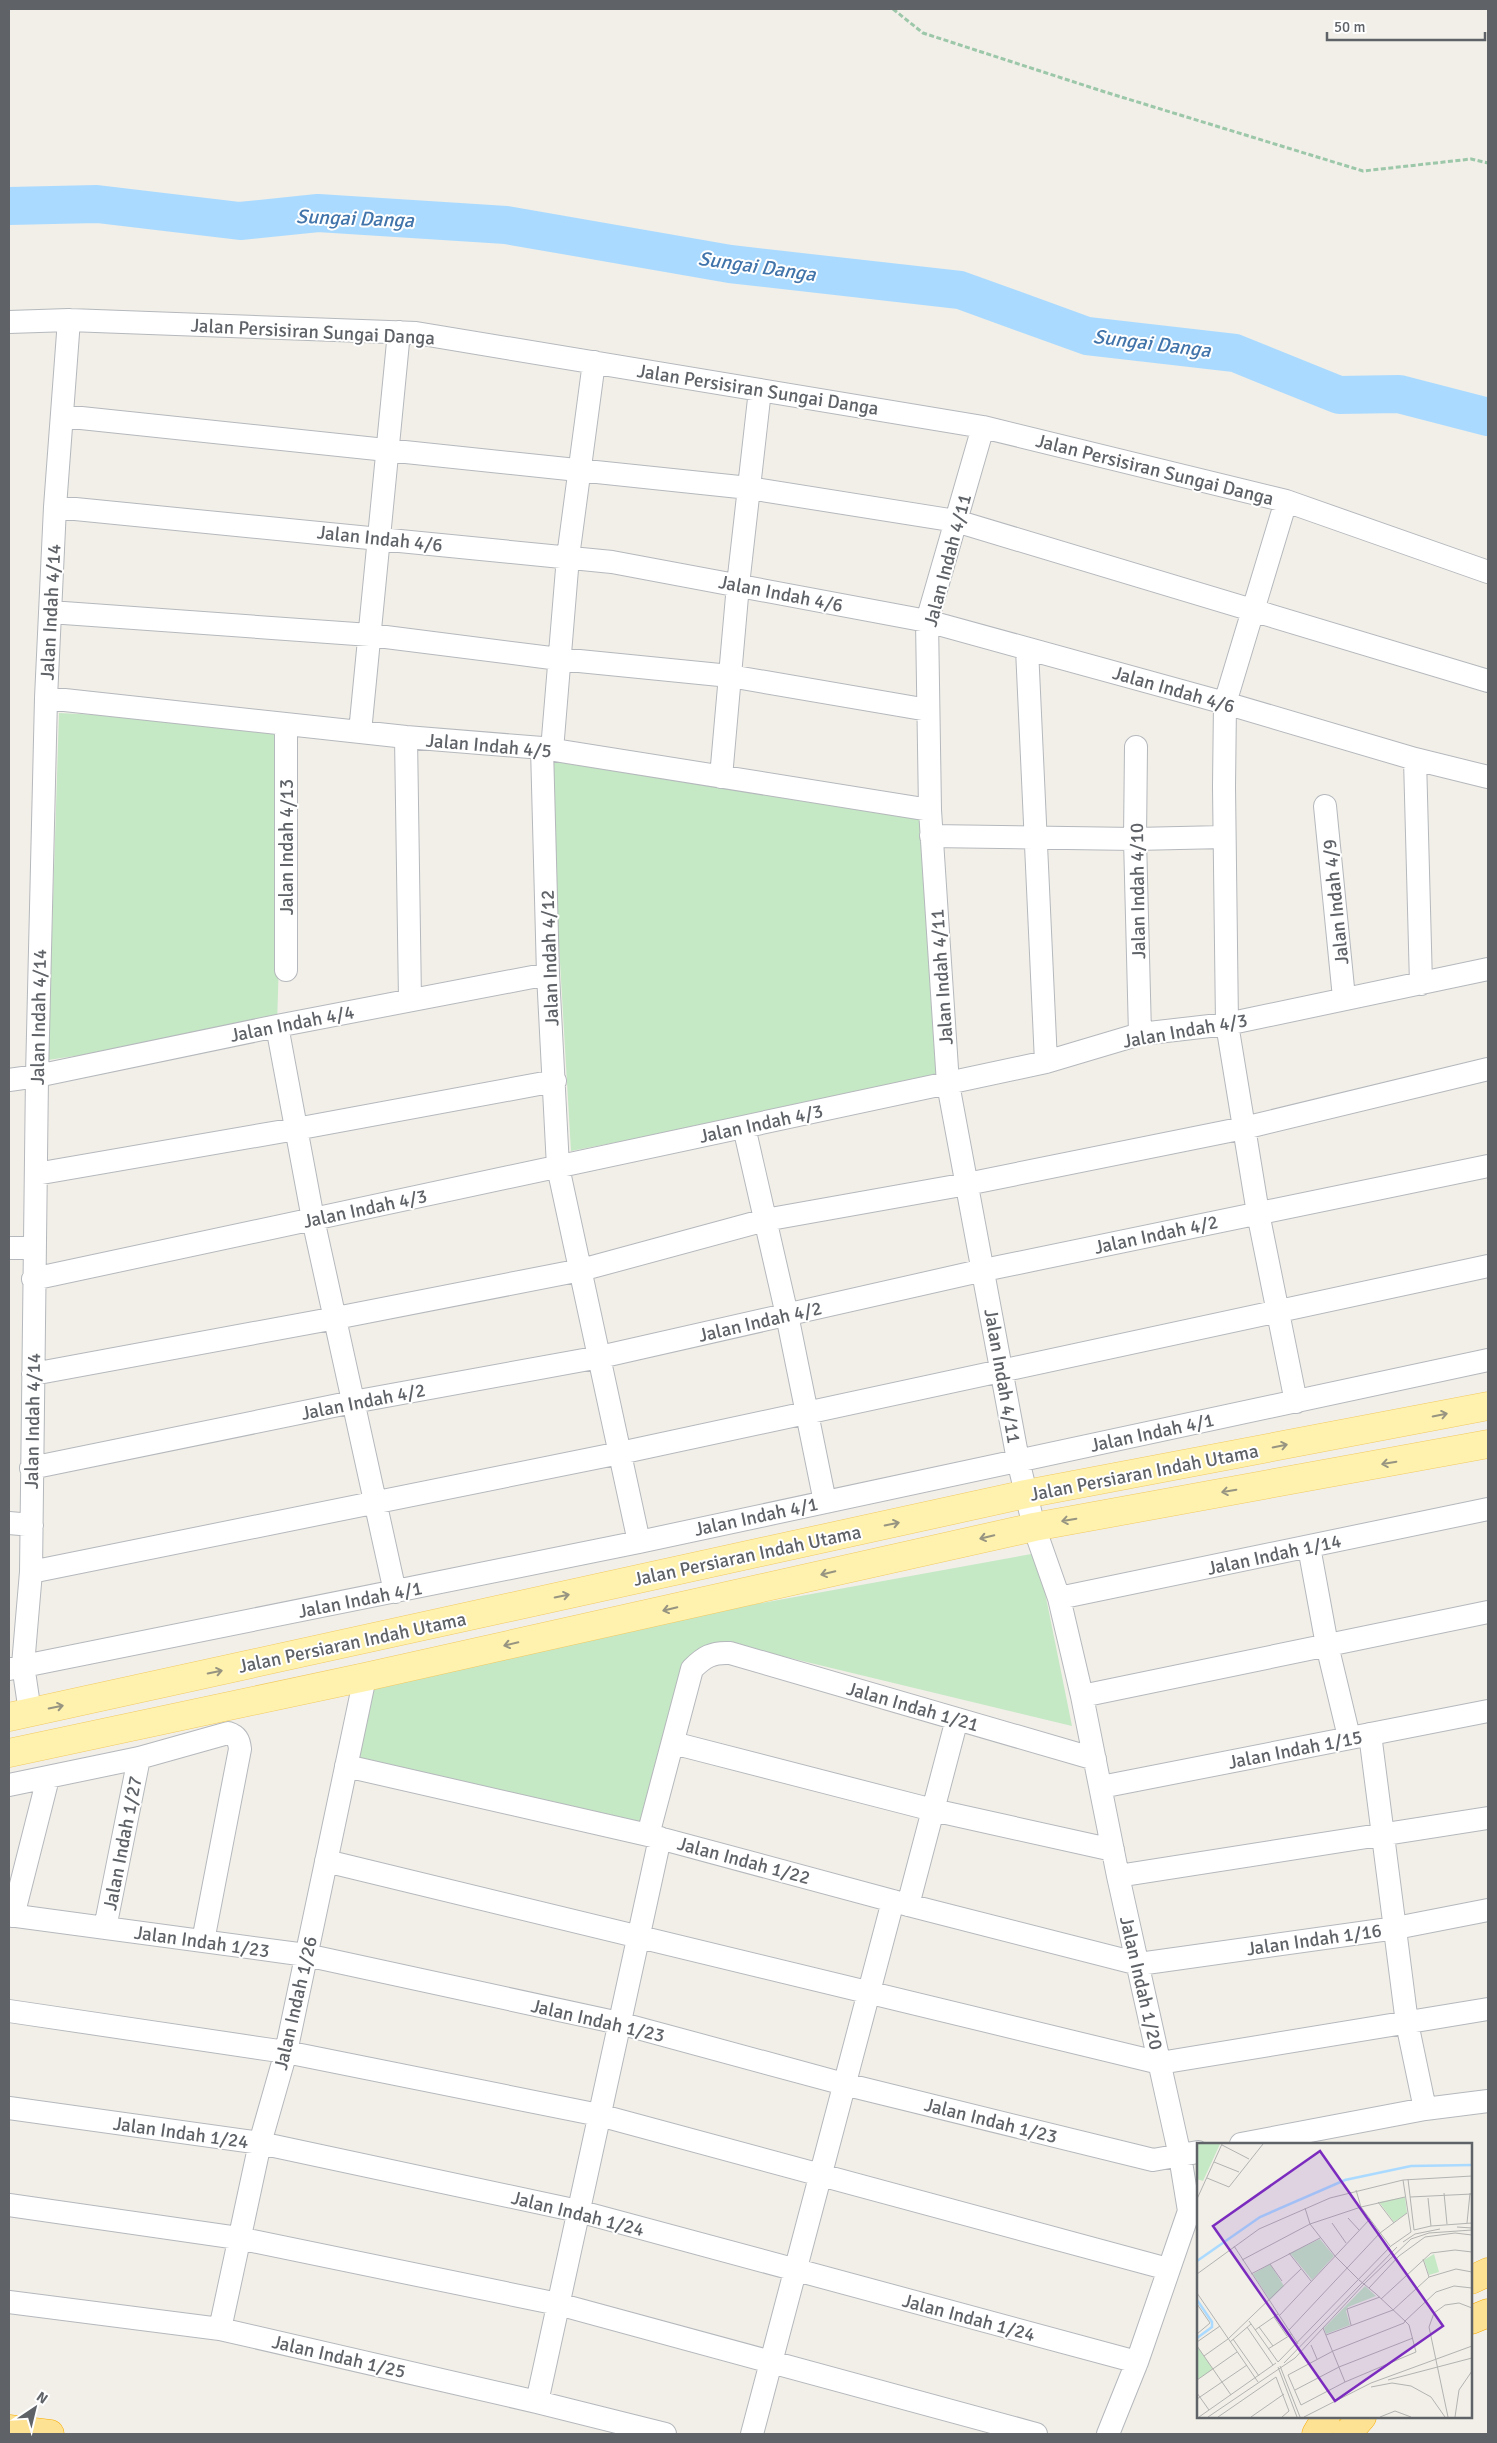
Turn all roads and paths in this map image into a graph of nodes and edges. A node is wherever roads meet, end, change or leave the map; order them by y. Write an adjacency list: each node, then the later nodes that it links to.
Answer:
1 (893, 9): 2 (path)
2 (1488, 163)
3 (69, 320): 4 (street, Jalan Persisiran Sungai Danga); 5 (street, Jalan Persisiran Sungai Danga); 8 (street, Jalan Indah 4/14)
4 (9, 322)
5 (399, 332): 6 (street, Jalan Persisiran Sungai Danga); 10 (street)
6 (594, 362): 7 (street, Jalan Persisiran Sungai Danga); 11 (street, Jalan Indah 4/12)
7 (760, 390): 9 (street, Jalan Persisiran Sungai Danga); 12 (street)
8 (62, 416): 10 (street); 14 (street, Jalan Indah 4/14)
9 (983, 427): 13 (street, Jalan Persisiran Sungai Danga); 15 (street, Jalan Indah 4/11)
10 (388, 448): 11 (street); 16 (street)
11 (580, 469): 12 (street); 17 (street, Jalan Indah 4/12)
12 (749, 488): 15 (street); 19 (street)
13 (1286, 501): 18 (street, Jalan Persisiran Sungai Danga); 20 (street)
14 (55, 507): 16 (street, Jalan Indah 4/6); 21 (street, Jalan Indah 4/14)
15 (956, 521): 20 (street); 22 (street, Jalan Indah 4/11)
16 (380, 538): 17 (street, Jalan Indah 4/6); 23 (street)
17 (568, 557): 19 (street, Jalan Indah 4/6); 25 (street, Jalan Indah 4/12)
18 (1488, 572)
19 (738, 586): 22 (street, Jalan Indah 4/6); 26 (street)
20 (1253, 611): 27 (street); 29 (street)
21 (50, 612): 23 (street); 28 (street, Jalan Indah 4/14)
22 (927, 621): 24 (street, Jalan Indah 4/6); 30 (street, Jalan Indah 4/11)
23 (370, 635): 25 (street); 32 (street)
24 (1027, 648): 29 (street, Jalan Indah 4/6); 43 (street)
25 (559, 658): 26 (street); 35 (street, Jalan Indah 4/12)
26 (730, 676): 30 (street); 37 (street)
27 (1488, 680)
28 (46, 698): 31 (street, Jalan Indah 4/5); 56 (street, Jalan Indah 4/14)
29 (1225, 703): 36 (street, Jalan Indah 4/6); 42 (street)
30 (928, 710): 40 (street, Jalan Indah 4/11)
31 (286, 724): 32 (street, Jalan Indah 4/5); 46 (street, Jalan Indah 4/13)
32 (360, 732): 33 (street, Jalan Indah 4/5)
33 (406, 737): 35 (street, Jalan Indah 4/5); 50 (street)
34 (1136, 747): 44 (street, Jalan Indah 4/10)
35 (547, 749): 37 (street, Jalan Indah 4/5); 47 (street, Jalan Indah 4/12)
36 (1415, 759): 38 (street, Jalan Indah 4/6); 48 (street)
37 (721, 777): 40 (street, Jalan Indah 4/5)
38 (1488, 777)
39 (1325, 806): 49 (street, Jalan Indah 4/9)
40 (930, 810): 41 (street, Jalan Indah 4/11)
41 (931, 836): 43 (street); 59 (street, Jalan Indah 4/11)
42 (1224, 837): 44 (street); 51 (street)
43 (1036, 838): 44 (street); 54 (street)
44 (1135, 839): 53 (street, Jalan Indah 4/10)
45 (1488, 969): 48 (street, Jalan Indah 4/3)
46 (286, 970)
47 (548, 974): 50 (street, Jalan Indah 4/4); 58 (street, Jalan Indah 4/12)
48 (1421, 984): 49 (street, Jalan Indah 4/3)
49 (1344, 998): 51 (street, Jalan Indah 4/3)
50 (410, 1000): 52 (street, Jalan Indah 4/4)
51 (1228, 1024): 53 (street, Jalan Indah 4/3); 61 (street)
52 (277, 1026): 56 (street, Jalan Indah 4/4); 62 (street)
53 (1140, 1034): 54 (street, Jalan Indah 4/3)
54 (1046, 1062): 59 (street, Jalan Indah 4/3)
55 (1488, 1069): 61 (street)
56 (37, 1076): 57 (street, Jalan Indah 4/4); 65 (street, Jalan Indah 4/14)
57 (9, 1080)
58 (555, 1081): 62 (street); 64 (street, Jalan Indah 4/12)
59 (948, 1084): 60 (street, Jalan Indah 4/3); 66 (street, Jalan Indah 4/11)
60 (744, 1127): 64 (street, Jalan Indah 4/3); 69 (street)
61 (1244, 1128): 66 (street); 67 (street)
62 (296, 1129): 65 (street); 68 (street)
63 (1488, 1166): 67 (street, Jalan Indah 4/2)
64 (558, 1167): 68 (street, Jalan Indah 4/3); 73 (street, Jalan Indah 4/12)
65 (36, 1174): 71 (street, Jalan Indah 4/14)
66 (967, 1184): 69 (street); 74 (street, Jalan Indah 4/11)
67 (1258, 1212): 74 (street, Jalan Indah 4/2); 76 (street)
68 (312, 1219): 75 (street, Jalan Indah 4/3); 78 (street)
69 (765, 1220): 73 (street); 77 (street)
70 (9, 1248): 71 (street)
71 (35, 1248): 75 (street, Jalan Indah 4/14)
72 (1488, 1266): 76 (street)
73 (581, 1270): 78 (street); 79 (street, Jalan Indah 4/12)
74 (984, 1270): 77 (street, Jalan Indah 4/2); 81 (street, Jalan Indah 4/11)
75 (33, 1279): 82 (street, Jalan Indah 4/14)
76 (1278, 1312): 81 (street); 84 (street)
77 (787, 1315): 79 (street, Jalan Indah 4/2); 86 (street)
78 (336, 1318): 82 (street); 83 (street)
79 (600, 1357): 83 (street, Jalan Indah 4/2); 88 (street, Jalan Indah 4/12)
80 (1488, 1360): 84 (street, Jalan Indah 4/1)
81 (1002, 1371): 86 (street); 89 (street, Jalan Indah 4/11)
82 (33, 1374): 90 (street, Jalan Indah 4/14)
83 (353, 1402): 90 (street, Jalan Indah 4/2); 92 (street)
84 (1296, 1402): 89 (street, Jalan Indah 4/1)
85 (1488, 1406): 91 (main road, Jalan Persiaran Indah Utama, one-way to 85)
86 (807, 1411): 88 (street); 93 (street)
87 (1488, 1444): 97 (main road, Jalan Persiaran Indah Utama, one-way to 97)
88 (620, 1452): 92 (street); 98 (street, Jalan Indah 4/12)
89 (1018, 1460): 91 (street, Jalan Indah 4/11); 93 (street, Jalan Indah 4/1)
90 (31, 1468): 96 (street, Jalan Indah 4/14)
91 (1026, 1494): 97 (street, Jalan Indah 4/11); 109 (main road, Jalan Persiaran Indah Utama, one-way to 91)
92 (376, 1502): 100 (street); 101 (street)
93 (825, 1502): 98 (street, Jalan Indah 4/1)
94 (1488, 1510): 99 (street, Jalan Indah 1/14)
95 (9, 1523): 96 (street)
96 (32, 1525): 100 (street, Jalan Indah 4/14)
97 (1034, 1527): 102 (street, Jalan Indah 1/20); 106 (main road, Jalan Persiaran Indah Utama, one-way to 106)
98 (638, 1542): 101 (street, Jalan Indah 4/1)
99 (1308, 1547): 102 (street, Jalan Indah 1/14); 104 (street)
100 (31, 1572): 105 (street, Jalan Indah 4/14)
101 (395, 1592): 105 (street, Jalan Indah 4/1)
102 (1059, 1598): 107 (street, Jalan Indah 1/20)
103 (1488, 1612): 104 (street)
104 (1327, 1646): 107 (street); 111 (street)
105 (16, 1667): 109 (street, Jalan Indah 4/14)
106 (365, 1677): 113 (main road, Jalan Persiaran Indah Utama); 116 (street, Jalan Indah 1/26)
107 (1082, 1696): 115 (street, Jalan Indah 1/20)
108 (1488, 1711): 111 (street, Jalan Indah 1/15)
109 (20, 1715)
110 (957, 1718): 112 (street, Jalan Indah 1/21); 115 (street, Jalan Indah 1/21); 120 (street)
111 (1359, 1736): 119 (street, Jalan Indah 1/15); 122 (street)
112 (673, 1743): 120 (street); 123 (street)
113 (9, 1753)
114 (139, 1758): 117 (street); 130 (street, Jalan Indah 1/27); 133 (street)
115 (1095, 1758): 119 (street, Jalan Indah 1/20)
116 (346, 1766): 123 (street, Jalan Indah 1/22); 125 (street, Jalan Indah 1/26)
117 (48, 1778): 118 (street); 129 (street)
118 (9, 1785)
119 (1101, 1787): 124 (street, Jalan Indah 1/20)
120 (933, 1810): 124 (street); 127 (street)
121 (1488, 1818): 122 (street)
122 (1381, 1833): 126 (street); 131 (street)
123 (654, 1836): 127 (street, Jalan Indah 1/22); 132 (street)
124 (1113, 1850): 126 (street, Jalan Indah 1/20)
125 (326, 1861): 132 (street); 134 (street, Jalan Indah 1/26)
126 (1118, 1876): 135 (street, Jalan Indah 1/20)
127 (900, 1903): 135 (street, Jalan Indah 1/22); 136 (street)
128 (1488, 1910): 131 (street, Jalan Indah 1/16)
129 (11, 1915): 130 (street, Jalan Indah 1/23)
130 (105, 1928): 133 (street, Jalan Indah 1/23)
131 (1396, 1928): 135 (street, Jalan Indah 1/16); 140 (street)
132 (638, 1937): 136 (street); 139 (street)
133 (203, 1941): 134 (street, Jalan Indah 1/23)
134 (306, 1955): 139 (street, Jalan Indah 1/23); 141 (street, Jalan Indah 1/26)
135 (1139, 1964): 142 (street, Jalan Indah 1/20)
136 (868, 1993): 142 (street); 143 (street)
137 (1488, 2009): 140 (street)
138 (9, 2012): 141 (street)
139 (620, 2023): 143 (street, Jalan Indah 1/23); 147 (street)
140 (1407, 2023): 142 (street); 146 (street)
141 (286, 2052): 147 (street); 148 (street, Jalan Indah 1/26)
142 (1160, 2063): 150 (street, Jalan Indah 1/20)
143 (844, 2084): 150 (street, Jalan Indah 1/23); 151 (street)
144 (1488, 2101): 146 (street)
145 (9, 2108): 148 (street, Jalan Indah 1/24)
146 (1425, 2109): 149 (street)
147 (599, 2115): 151 (street); 153 (street)
148 (260, 2143): 153 (street, Jalan Indah 1/24); 154 (street, Jalan Indah 1/26)
149 (1246, 2143)
150 (1189, 2154): 155 (street, Jalan Indah 1/20)
151 (820, 2174): 155 (street); 156 (street)
152 (9, 2205): 154 (street)
153 (578, 2211): 156 (street, Jalan Indah 1/24); 160 (street)
154 (238, 2238): 160 (street); 163 (street, Jalan Indah 1/26)
155 (1168, 2269): 165 (street, Jalan Indah 1/20)
156 (795, 2270): 164 (street); 165 (street, Jalan Indah 1/24)
157 (1488, 2272): 158 (highway)
158 (1472, 2280)
159 (9, 2302): 163 (street, Jalan Indah 1/25)
160 (558, 2304): 164 (street); 166 (street)
161 (1488, 2313): 162 (highway)
162 (1472, 2320)
163 (220, 2329): 166 (street, Jalan Indah 1/25)
164 (771, 2361): 172 (street); 173 (street)
165 (1137, 2362): 174 (street, Jalan Indah 1/20)
166 (537, 2402): 171 (street, Jalan Indah 1/25)
167 (1325, 2418): 175 (highway)
168 (1361, 2418): 176 (highway)
169 (9, 2429): 170 (highway)
170 (50, 2434)
171 (665, 2434)
172 (752, 2434)
173 (1036, 2434)
174 (1108, 2434)
175 (1316, 2434)
176 (1347, 2434)

